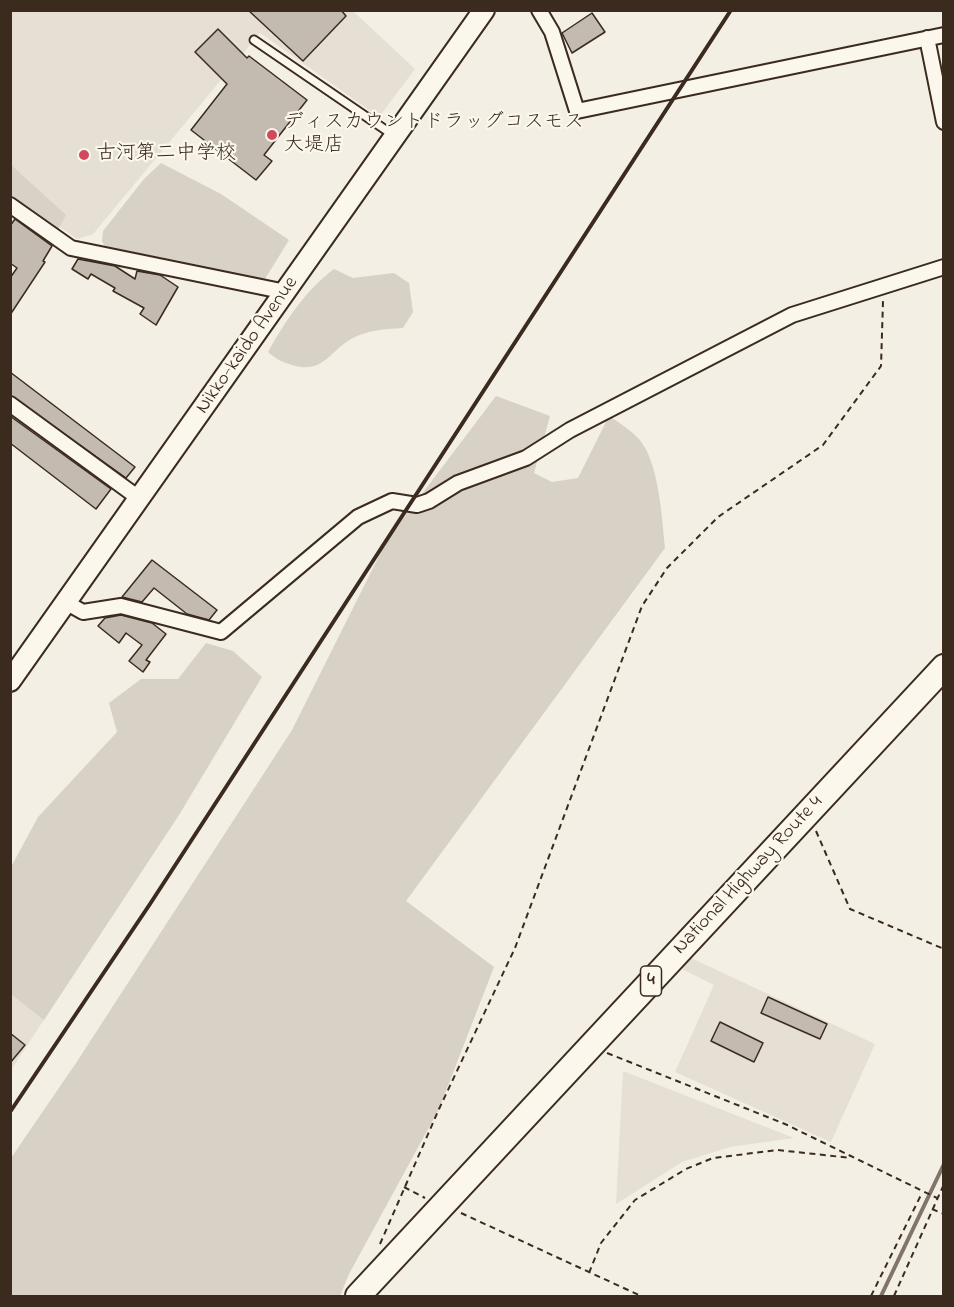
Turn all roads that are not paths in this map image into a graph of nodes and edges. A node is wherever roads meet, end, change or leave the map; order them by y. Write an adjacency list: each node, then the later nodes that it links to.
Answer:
1 (484, 10): 7 (main road, Nikko-kaido Avenue)
2 (539, 10): 4 (street)
3 (944, 35): 4 (street)
4 (927, 38): 6 (street)
5 (254, 40): 7 (lane)
6 (944, 122)
7 (395, 137): 10 (main road, Nikko-kaido Avenue)
8 (11, 208): 10 (street)
9 (944, 267): 13 (street)
10 (286, 292): 12 (main road, Nikko-kaido Avenue)
11 (10, 404): 12 (street)
12 (140, 499): 13 (main road, Nikko-kaido Avenue)
13 (67, 603): 15 (main road, Nikko-kaido Avenue)
14 (944, 667): 16 (highway, National Highway Route 4 / 4)
15 (10, 681)
16 (358, 1296)

